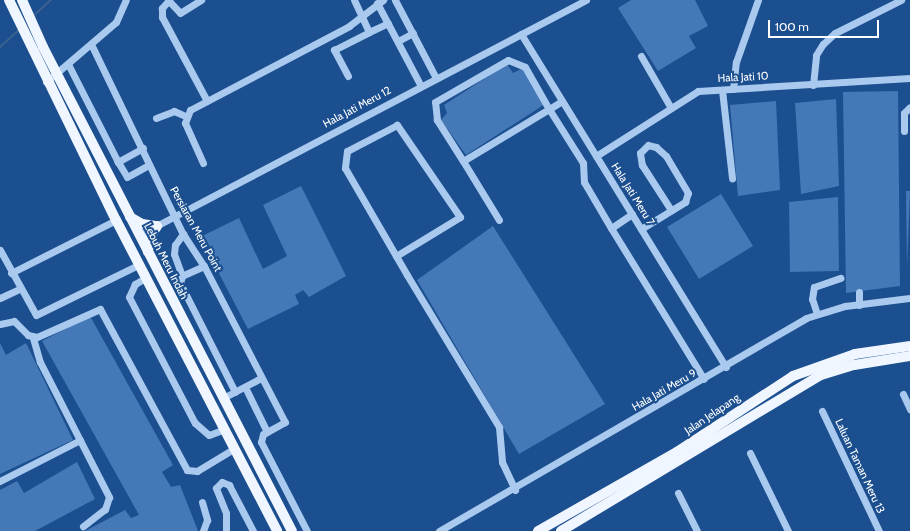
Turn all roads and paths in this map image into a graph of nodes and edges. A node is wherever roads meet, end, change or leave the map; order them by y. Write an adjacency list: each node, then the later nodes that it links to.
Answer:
1 (22, 0): 23 (main road, Lebuh Meru Indah)
2 (126, 0): 19 (street)
3 (169, 0): 4 (street); 32 (street)
4 (201, 0)
5 (354, 0): 12 (street)
6 (396, 0): 15 (street)
7 (586, 0): 16 (street, Hala Jati Meru 12)
8 (758, 0): 30 (street)
9 (901, 0): 28 (street)
10 (380, 2): 12 (street); 13 (street)
11 (10, 3): 27 (main road)
12 (361, 16): 14 (street); 17 (street)
13 (388, 23): 14 (street); 18 (street)
14 (369, 32): 20 (street)
15 (413, 33): 18 (street); 25 (street)
16 (521, 34): 25 (street, Hala Jati Meru 12); 33 (street, Hala Jati Meru 7)
17 (327, 38): 20 (street); 32 (street)
18 (398, 41): 29 (street)
19 (91, 44): 22 (street); 40 (street, Persiaran Meru Point)
20 (334, 50): 24 (street)
21 (641, 56): 36 (street)
22 (68, 64): 23 (street); 43 (street)
23 (56, 73): 27 (street); 51 (main road, Lebuh Meru Indah)
24 (348, 76)
25 (436, 78): 29 (street, Hala Jati Meru 12)
26 (910, 78): 28 (street, Hala Jati 10)
27 (46, 82): 47 (main road)
28 (812, 85): 30 (street, Hala Jati 10)
29 (421, 86): 50 (street, Hala Jati Meru 12)
30 (733, 89): 31 (street, Hala Jati 10)
31 (722, 90): 36 (street, Hala Jati 10); 46 (street)
32 (207, 101): 37 (street)
33 (562, 101): 35 (street); 41 (street, Hala Jati Meru 7)
34 (910, 107): 39 (street)
35 (549, 108): 42 (street); 42 (street); 55 (street)
36 (671, 108): 41 (street, Hala Jati 10)
37 (185, 116): 38 (street); 44 (street)
38 (156, 118)
39 (904, 131)
40 (143, 148): 43 (street); 45 (street, Persiaran Meru Point)
41 (596, 156): 49 (street, Hala Jati Meru 7)
42 (463, 161): 53 (street)
43 (118, 162): 45 (street)
44 (203, 163)
45 (150, 165): 50 (street, Persiaran Meru Point)
46 (732, 178)
47 (103, 195): 52 (main road); 58 (main road)
48 (671, 210): 48 (street); 56 (street)
49 (632, 214): 55 (street); 56 (street, Hala Jati Meru 7)
50 (175, 216): 54 (street, Hala Jati Meru 12); 57 (street, Persiaran Meru Point)
51 (130, 217): 54 (main road); 58 (main road, Lebuh Meru Indah)
52 (116, 220): 62 (main road); 64 (street)
53 (499, 220)
54 (158, 226): 58 (street, Hala Jati Meru 12); 60 (main road)
55 (611, 228): 80 (street)
56 (641, 229): 78 (street, Hala Jati Meru 7)
57 (183, 234): 63 (street, Persiaran Meru Point); 65 (street)
58 (139, 235): 60 (main road, Lebuh Meru Indah); 62 (main road)
59 (0, 250): 64 (street)
60 (148, 252): 84 (main road, Lebuh Meru Indah)
61 (396, 256): 61 (street); 93 (street)
62 (139, 266): 66 (main road); 68 (street)
63 (204, 266): 65 (street); 79 (street, Persiaran Meru Point)
64 (11, 273): 68 (street)
65 (182, 276): 82 (street)
66 (145, 278): 87 (main road); 87 (street)
67 (840, 278): 73 (street)
68 (19, 289): 70 (street)
69 (858, 292): 72 (street)
70 (0, 298)
71 (910, 298): 72 (street, Hala Jati Meru 9)
72 (859, 305): 73 (street, Hala Jati Meru 9)
73 (817, 314): 78 (street, Hala Jati Meru 9)
74 (0, 324): 75 (street)
75 (33, 338): 89 (street); 90 (street)
76 (910, 346): 104 (main road, Jalan Jelapang)
77 (910, 356): 105 (main road, Jalan Jelapang)
78 (726, 366): 80 (street, Hala Jati Meru 9)
79 (261, 378): 81 (street); 88 (street, Persiaran Meru Point)
80 (704, 379): 93 (street, Hala Jati Meru 9)
81 (244, 387): 82 (street); 88 (street)
82 (236, 392): 84 (street)
83 (903, 394): 85 (street)
84 (223, 398): 101 (main road, Lebuh Meru Indah)
85 (910, 408)
86 (822, 411): 108 (street, Laluan Taman Meru 13)
87 (225, 429): 90 (main road)
88 (267, 432): 102 (street)
89 (80, 440): 92 (street); 96 (street)
90 (235, 448): 100 (main road)
91 (750, 452): 107 (street)
92 (0, 481)
93 (514, 490): 103 (street, Hala Jati Meru 9)
94 (678, 493): 106 (street)
95 (202, 502): 97 (street)
96 (83, 526)
97 (203, 531)
98 (226, 531): 99 (street)
99 (253, 531)
100 (277, 531)
101 (292, 531)
102 (307, 531)
103 (439, 531)
104 (538, 531)
105 (561, 531)
106 (697, 531)
107 (788, 531)
108 (879, 531)

